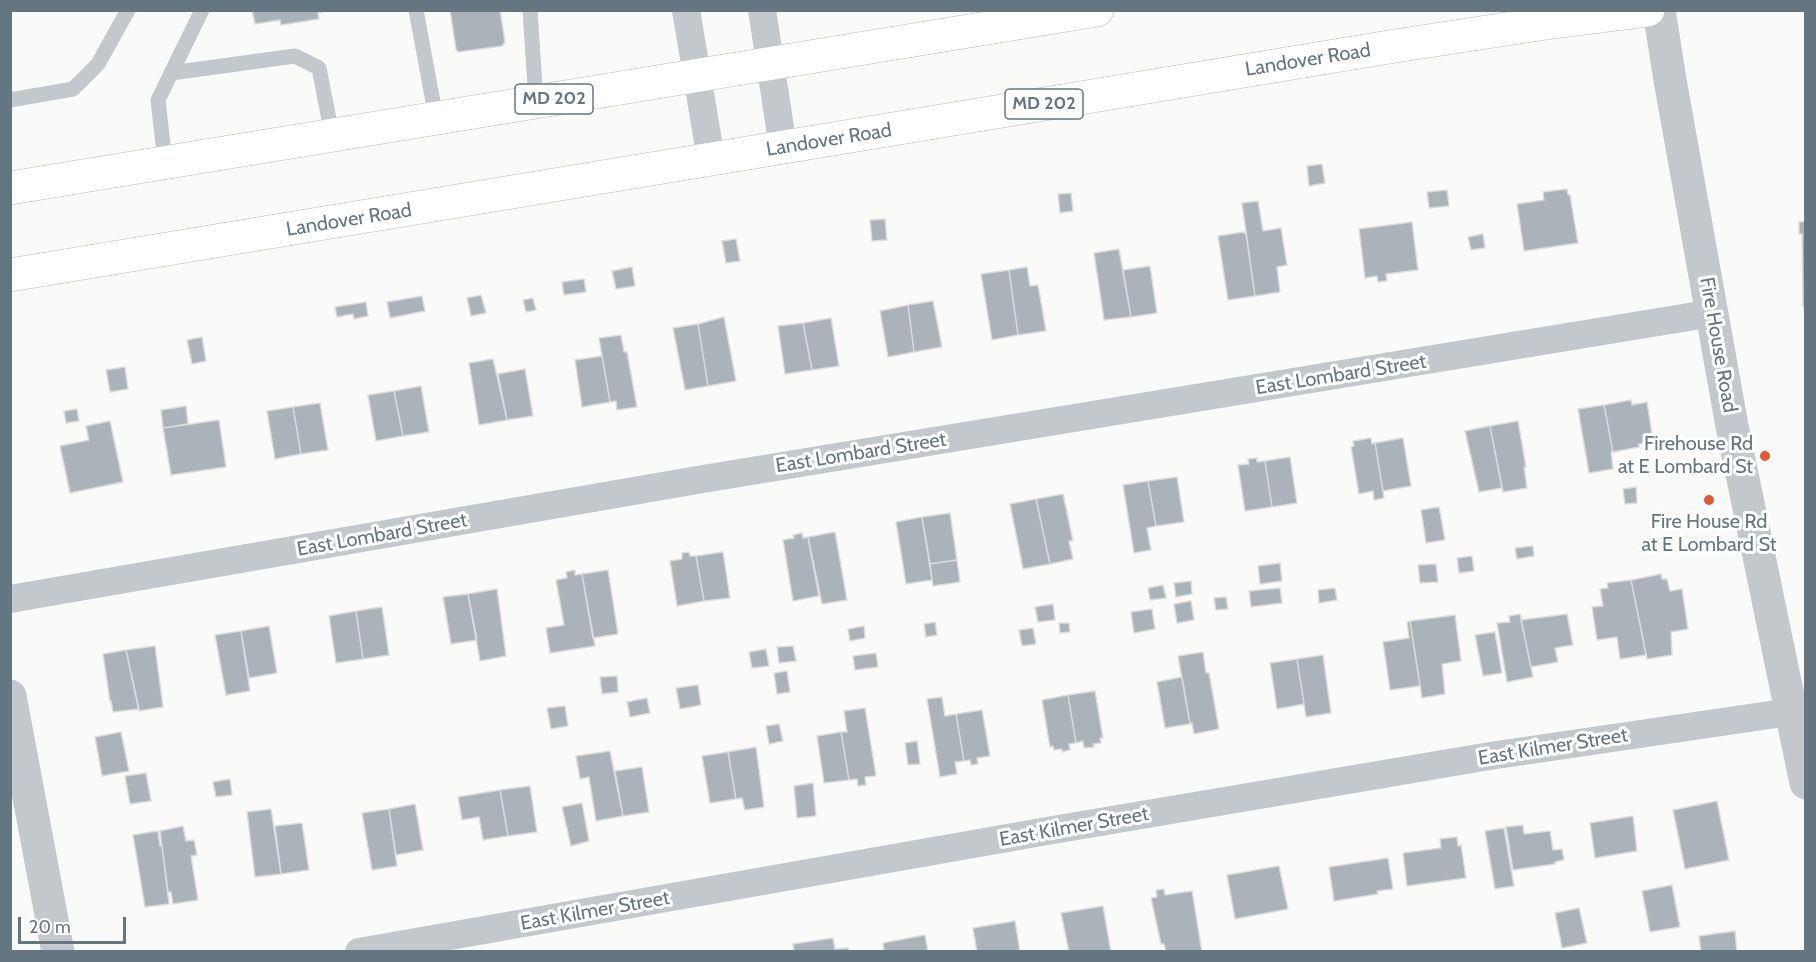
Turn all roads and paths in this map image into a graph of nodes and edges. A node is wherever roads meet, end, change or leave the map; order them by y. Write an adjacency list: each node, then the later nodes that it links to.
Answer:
1 (128, 10): 13 (lane)
2 (202, 10): 11 (lane)
3 (416, 10): 15 (lane)
4 (530, 10): 14 (lane)
5 (686, 10): 12 (street)
6 (762, 10): 10 (street)
7 (1097, 10): 10 (main road, MD 202)
8 (1648, 10): 17 (main road, Landover Road / MD 202)
9 (1659, 10): 22 (street, Fire House Road)
10 (771, 64): 12 (main road, MD 202); 17 (street)
11 (171, 72): 16 (lane); 19 (lane)
12 (697, 75): 14 (main road, MD 202); 18 (street)
13 (10, 100)
14 (536, 102): 15 (main road, MD 202)
15 (436, 118): 16 (main road, MD 202)
16 (332, 135): 19 (main road, MD 202)
17 (783, 147): 18 (main road, Landover Road / MD 202)
18 (711, 159): 21 (main road, Landover Road / MD 202)
19 (165, 162): 20 (main road, MD 202)
20 (10, 188)
21 (10, 275)
22 (1713, 313): 23 (street, East Lombard Street); 25 (street, Fire House Road)
23 (10, 599)
24 (10, 696): 27 (street)
25 (1790, 712): 26 (street, Fire House Road); 28 (street, East Kilmer Street)
26 (1806, 783)
27 (58, 951)
28 (359, 951)

